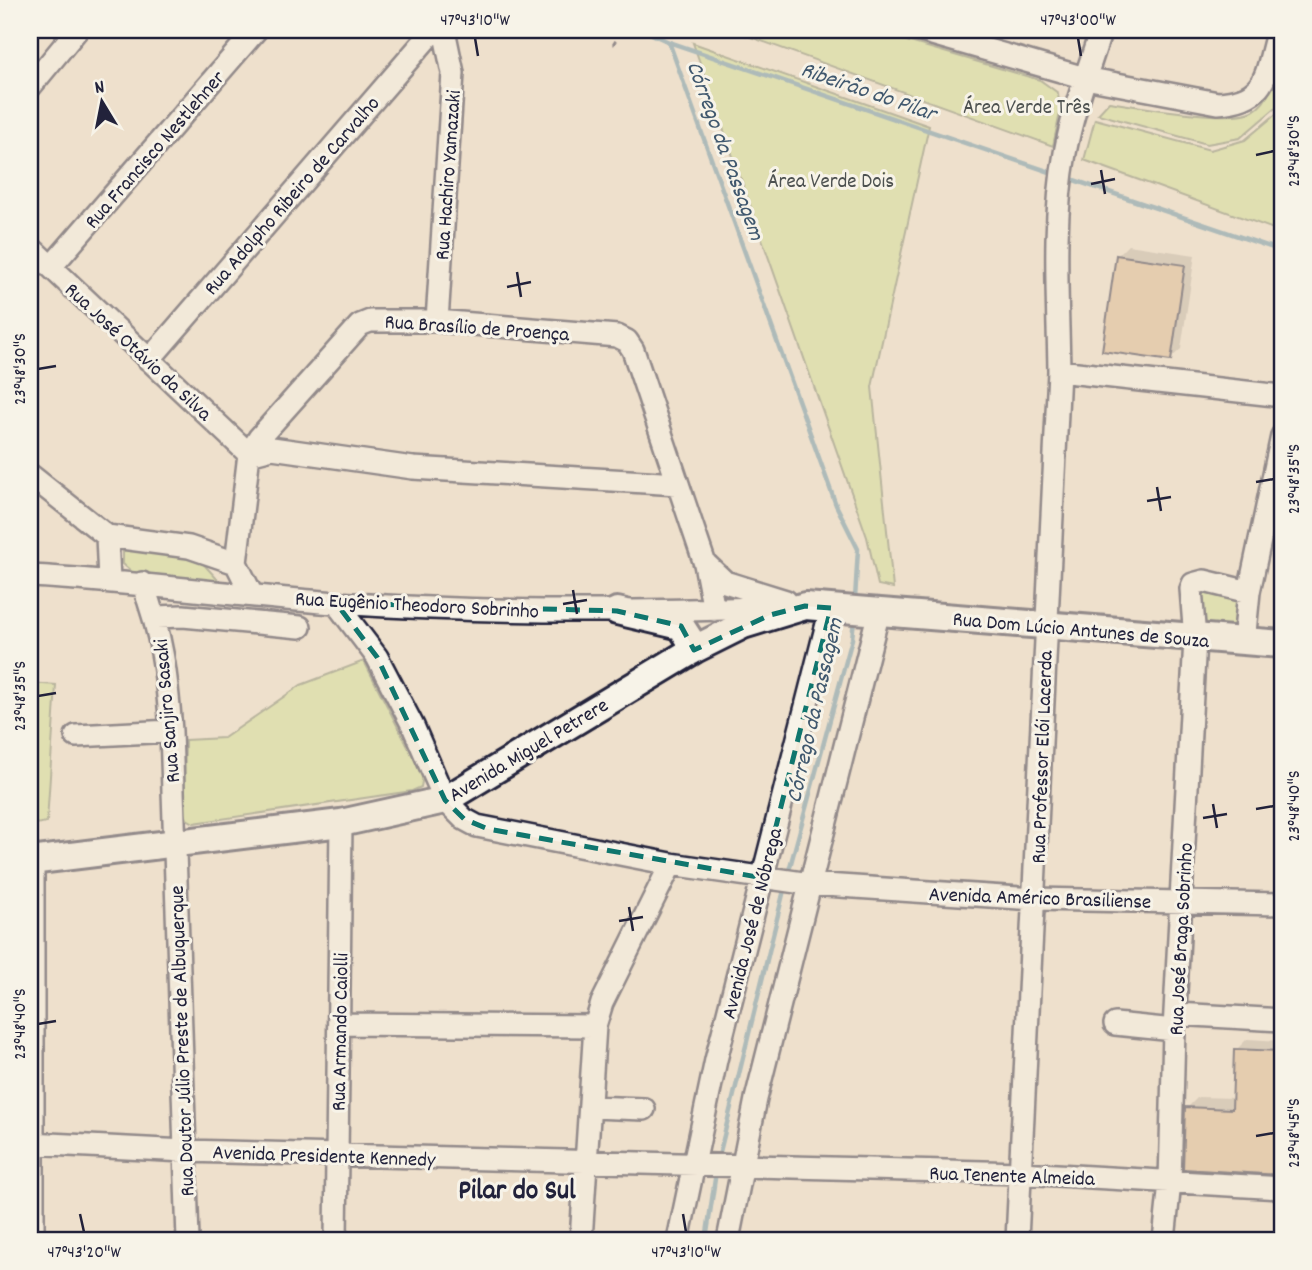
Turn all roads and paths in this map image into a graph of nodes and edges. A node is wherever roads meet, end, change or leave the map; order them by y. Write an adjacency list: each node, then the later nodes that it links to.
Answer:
1 (77, 30): 12 (street)
2 (256, 30): 14 (street, Rua Francisco Nestlehner)
3 (434, 30): 16 (street, Rua Adolpho Ribeiro de Carvalho)
4 (444, 30): 15 (street, Rua Hachiro Yamazaki)
5 (622, 30): 10 (path)
6 (918, 30): 9 (street)
7 (1101, 30): 11 (street)
8 (1278, 30): 11 (street)
9 (954, 35): 11 (street)
10 (613, 45)
11 (1086, 78): 17 (street, Rua Professor Elói Lacerda)
12 (30, 87)
13 (30, 247): 14 (street, Rua José Otávio da Silva)
14 (51, 267): 16 (street, Rua José Otávio da Silva)
15 (437, 321): 20 (street, Rua Brasílio de Proença); 22 (street, Rua Brasílio de Proença)
16 (149, 360): 20 (street, Rua José Otávio da Silva)
17 (1059, 371): 18 (street); 39 (street, Rua Professor Elói Lacerda)
18 (1282, 396)
19 (1282, 436): 29 (street)
20 (249, 454): 22 (street); 24 (street, Rua Brasílio de Proença)
21 (30, 475): 23 (street)
22 (678, 484): 25 (street)
23 (107, 536): 24 (street); 27 (street)
24 (236, 563): 30 (street)
25 (705, 564): 32 (street); 34 (street)
26 (30, 576): 27 (street, Rua Eugênio Theodoro Sobrinho)
27 (109, 580): 28 (street, Rua Eugênio Theodoro Sobrinho)
28 (142, 583): 30 (street, Rua Eugênio Theodoro Sobrinho); 37 (street, Rua Sanjiro Sasaki)
29 (1249, 592): 40 (street, Rua José Braga Sobrinho); 41 (street)
30 (253, 595): 31 (street, Rua Eugênio Theodoro Sobrinho)
31 (336, 603): 35 (street, Rua Eugênio Theodoro Sobrinho); 46 (street)
32 (805, 606): 33 (main road, Avenida Miguel Petrere); 34 (street, Rua Eugênio Theodoro Sobrinho); 43 (main road, Avenida Miguel Petrere)
33 (836, 608): 36 (main road, Rua Dom Lúcio Antunes de Souza); 51 (street, Avenida José de Nóbrega)
34 (714, 610): 35 (street, Rua Eugênio Theodoro Sobrinho)
35 (617, 611): 43 (main road)
36 (874, 611): 39 (main road, Rua Dom Lúcio Antunes de Souza); 52 (street)
37 (155, 617): 38 (street); 44 (street, Rua Sanjiro Sasaki)
38 (300, 627)
39 (1046, 628): 40 (main road, Rua Dom Lúcio Antunes de Souza); 53 (street, Rua Professor Elói Lacerda)
40 (1195, 639): 41 (main road, Rua Dom Lúcio Antunes de Souza); 54 (street, Rua José Braga Sobrinho)
41 (1244, 642): 42 (main road, Rua Dom Lúcio Antunes de Souza)
42 (1282, 644)
43 (690, 652): 46 (main road, Avenida Miguel Petrere)
44 (171, 731): 45 (street); 48 (street, Rua Sanjiro Sasaki)
45 (76, 736)
46 (445, 800): 47 (main road, Avenida Miguel Petrere); 50 (street)
47 (341, 823): 48 (main road, Avenida Miguel Petrere); 58 (street, Rua Armando Caiolli)
48 (173, 842): 49 (main road, Avenida Miguel Petrere); 64 (street, Rua Doutor Júlio Preste de Albuquerque)
49 (32, 860): 63 (street)
50 (671, 864): 51 (street); 60 (street)
51 (769, 879): 52 (street, Avenida Américo Brasiliense); 67 (street, Avenida José de Nóbrega)
52 (804, 883): 53 (street, Avenida Américo Brasiliense); 68 (street)
53 (1035, 899): 54 (street, Avenida Américo Brasiliense); 69 (street, Rua Professor Elói Lacerda)
54 (1183, 902): 55 (street, Avenida Américo Brasiliense); 57 (street, Rua José Braga Sobrinho)
55 (1282, 904)
56 (1282, 1020): 57 (street)
57 (1175, 1022): 59 (street); 70 (street, Rua José Braga Sobrinho)
58 (339, 1024): 60 (street); 65 (street, Rua Armando Caiolli)
59 (1115, 1024)
60 (595, 1026): 61 (street)
61 (591, 1107): 62 (street); 66 (street)
62 (644, 1109)
63 (31, 1143): 64 (street, Avenida Presidente Kennedy); 72 (street)
64 (185, 1151): 65 (street, Avenida Presidente Kennedy); 73 (street, Rua Doutor Júlio Preste de Albuquerque)
65 (338, 1156): 66 (street, Avenida Presidente Kennedy); 74 (street, Rua Armando Caiolli)
66 (588, 1162): 67 (street, Avenida Presidente Kennedy); 75 (street)
67 (699, 1166): 68 (street, Rua Tenente Almeida); 76 (street, Avenida José de Nóbrega)
68 (736, 1167): 69 (street, Rua Tenente Almeida); 77 (street)
69 (1022, 1173): 70 (street, Rua Tenente Almeida); 78 (street, Rua Professor Elói Lacerda)
70 (1170, 1182): 71 (street, Rua Tenente Almeida); 79 (street, Rua José Braga Sobrinho)
71 (1282, 1188)
72 (33, 1240)
73 (188, 1240)
74 (336, 1240)
75 (581, 1240)
76 (678, 1240)
77 (728, 1240)
78 (1017, 1240)
79 (1164, 1240)

